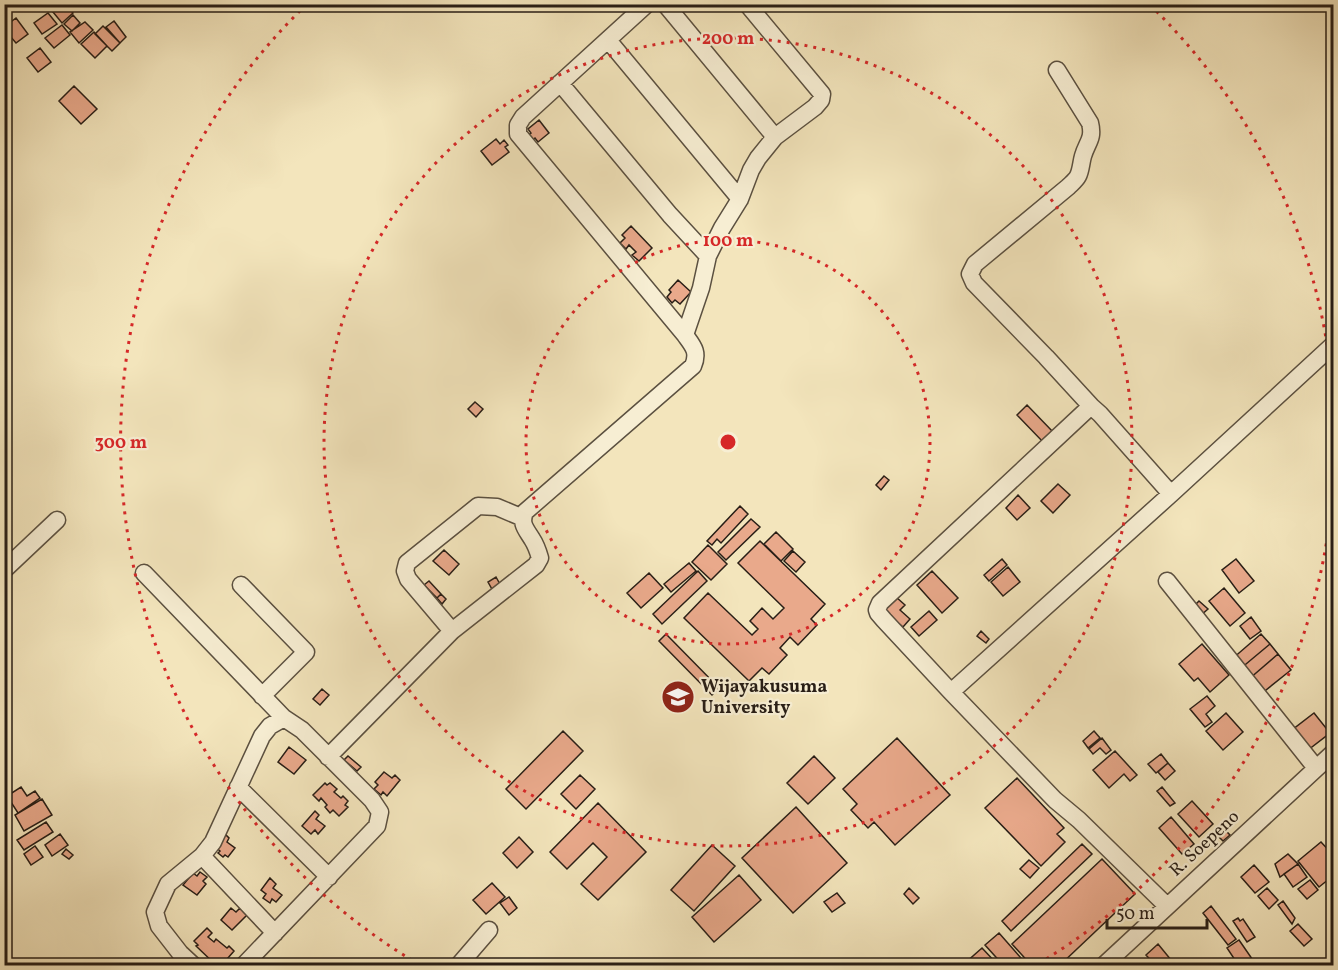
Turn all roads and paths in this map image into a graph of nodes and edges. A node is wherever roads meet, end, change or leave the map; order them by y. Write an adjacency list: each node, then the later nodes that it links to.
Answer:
1 (647, 4): 4 (street)
2 (665, 4): 7 (street)
3 (747, 4): 7 (street)
4 (608, 40): 6 (street); 8 (street)
5 (1057, 70): 12 (street)
6 (560, 83): 9 (street); 10 (street)
7 (775, 137): 8 (street)
8 (740, 199): 9 (street)
9 (708, 256): 10 (street)
10 (685, 335): 14 (street)
11 (1334, 344): 13 (street)
12 (1091, 406): 13 (street); 21 (street)
13 (1171, 494): 21 (street)
14 (523, 518): 20 (street); 20 (street)
15 (57, 520): 16 (street)
16 (4, 570)
17 (144, 573): 22 (street)
18 (1167, 581): 26 (street)
19 (241, 585): 22 (street)
20 (452, 631): 25 (street)
21 (951, 692): 30 (street)
22 (262, 696): 23 (street)
23 (284, 718): 25 (street); 27 (street)
24 (1334, 752): 26 (street, R. Soepeno)
25 (328, 757): 29 (street)
26 (1316, 768): 30 (street, R. Soepeno)
27 (238, 787): 28 (street); 29 (street)
28 (202, 856): 32 (street); 33 (street)
29 (329, 877): 32 (street)
30 (1167, 906): 36 (street, R. Soepeno)
31 (489, 930): 35 (street)
32 (274, 933): 34 (street)
33 (194, 966)
34 (243, 966)
35 (458, 966)
36 (1102, 966)

